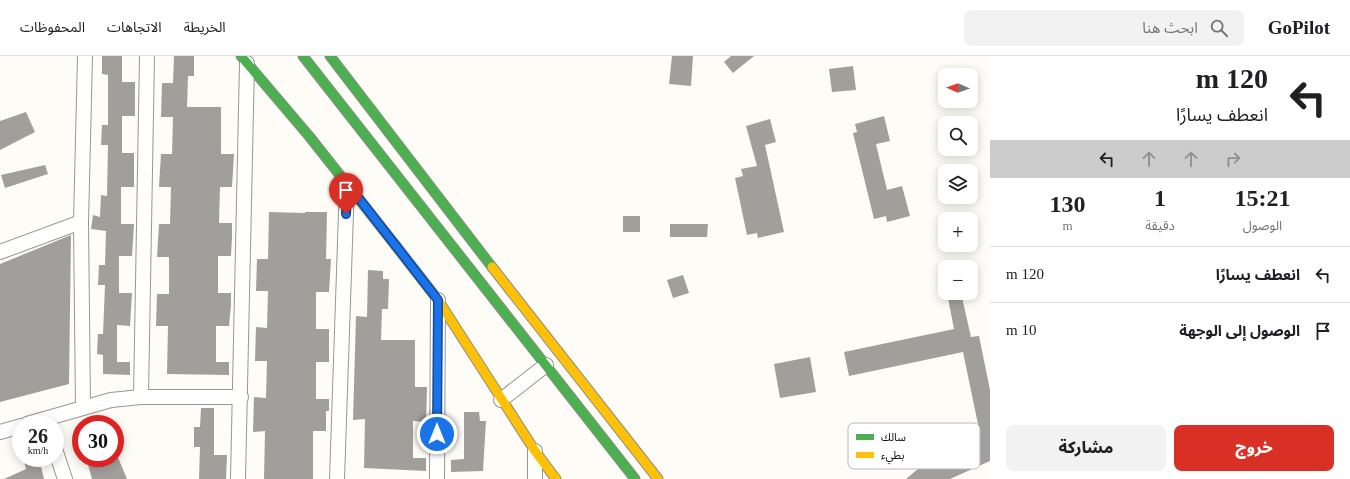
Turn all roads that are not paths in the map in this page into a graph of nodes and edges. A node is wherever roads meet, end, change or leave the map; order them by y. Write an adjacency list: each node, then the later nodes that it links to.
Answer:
1 (85, 56): 7 (street)
2 (148, 56): 11 (street)
3 (303, 56): 10 (main road)
4 (330, 56): 27 (main road)
5 (244, 59): 6 (main road); 12 (street)
6 (347, 183): 9 (main road); 22 (street)
7 (81, 222): 8 (street); 14 (street)
8 (0, 252)
9 (438, 300): 13 (main road); 23 (street)
10 (546, 365): 13 (street); 26 (main road)
11 (141, 397): 12 (street); 14 (street)
12 (241, 397): 21 (street)
13 (502, 400): 18 (main road)
14 (84, 407): 15 (street)
15 (62, 415)
16 (12, 429): 17 (street)
17 (0, 432)
18 (535, 451): 24 (street); 25 (main road)
19 (61, 467): 20 (street)
20 (65, 479)
21 (238, 479)
22 (337, 479)
23 (436, 479)
24 (536, 479)
25 (556, 479)
26 (635, 479)
27 (658, 479)

